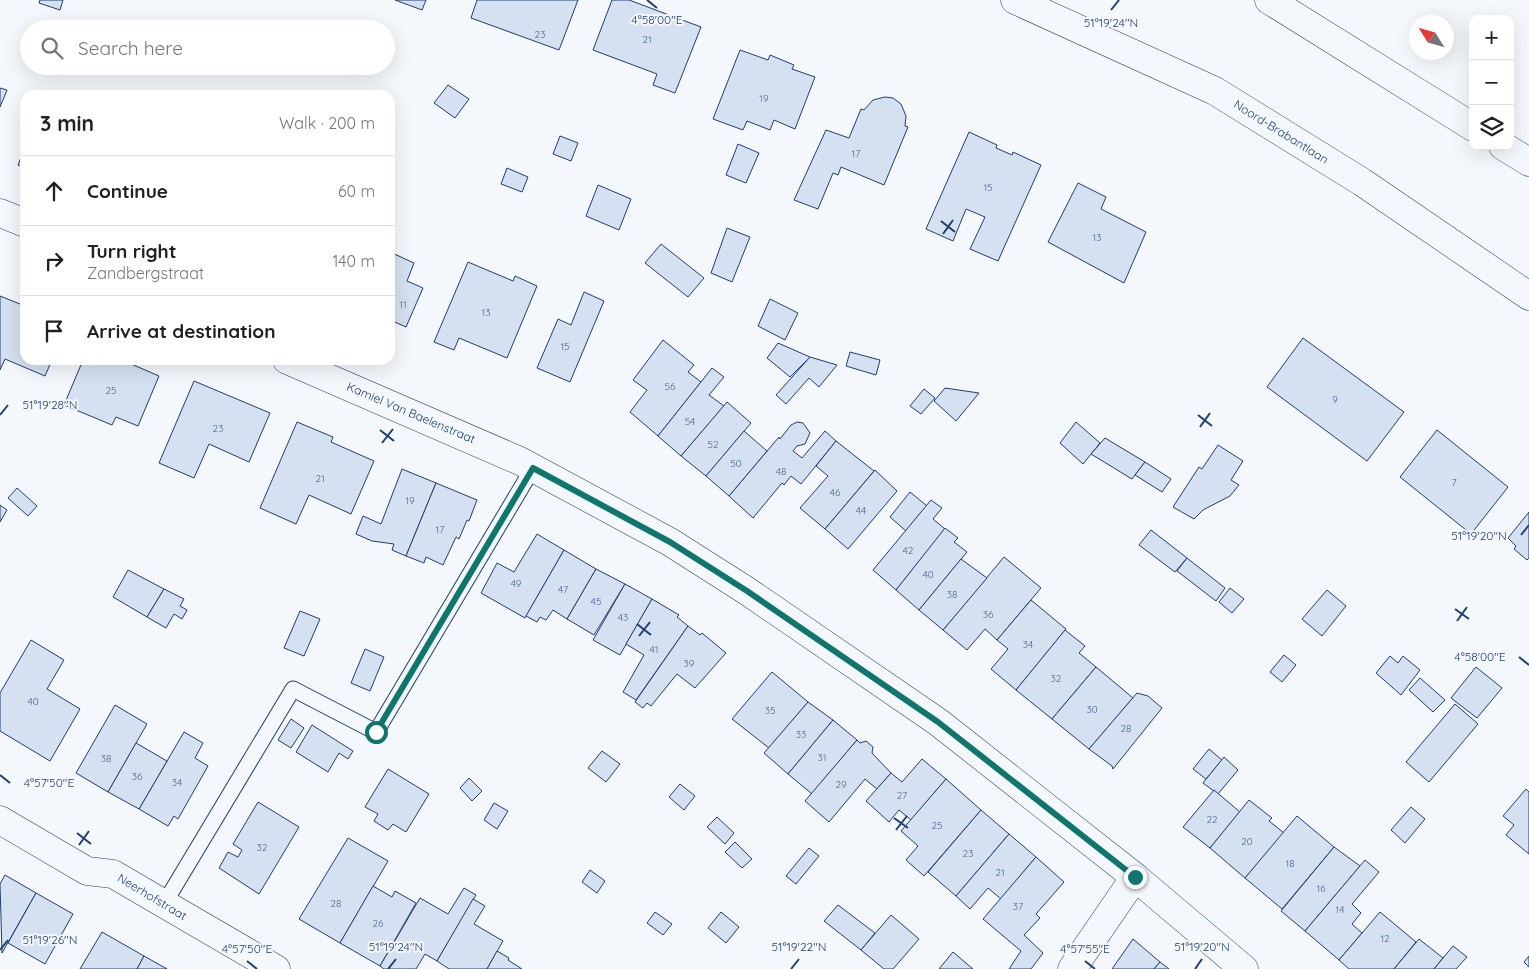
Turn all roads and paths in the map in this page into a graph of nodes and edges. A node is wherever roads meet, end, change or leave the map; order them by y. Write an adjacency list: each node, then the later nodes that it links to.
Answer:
1 (1015, 0): 8 (street, Noord-Brabantlaan)
2 (1269, 0): 3 (street)
3 (1469, 125)
4 (1510, 150): 5 (street)
5 (1529, 162)
6 (0, 213): 7 (street)
7 (20, 221)
8 (1529, 296)
9 (298, 365): 10 (street, Kamiel Van Baelenstraat)
10 (533, 468): 12 (street, Kamiel Van Baelenstraat); 13 (lane)
11 (0, 820): 13 (street, Neerhofstraat)
12 (1135, 877): 15 (street); 16 (street, Kamiel Van Baelenstraat)
13 (164, 904): 14 (street, Neerhofstraat)
14 (276, 969)
15 (1072, 969)
16 (1244, 969)

